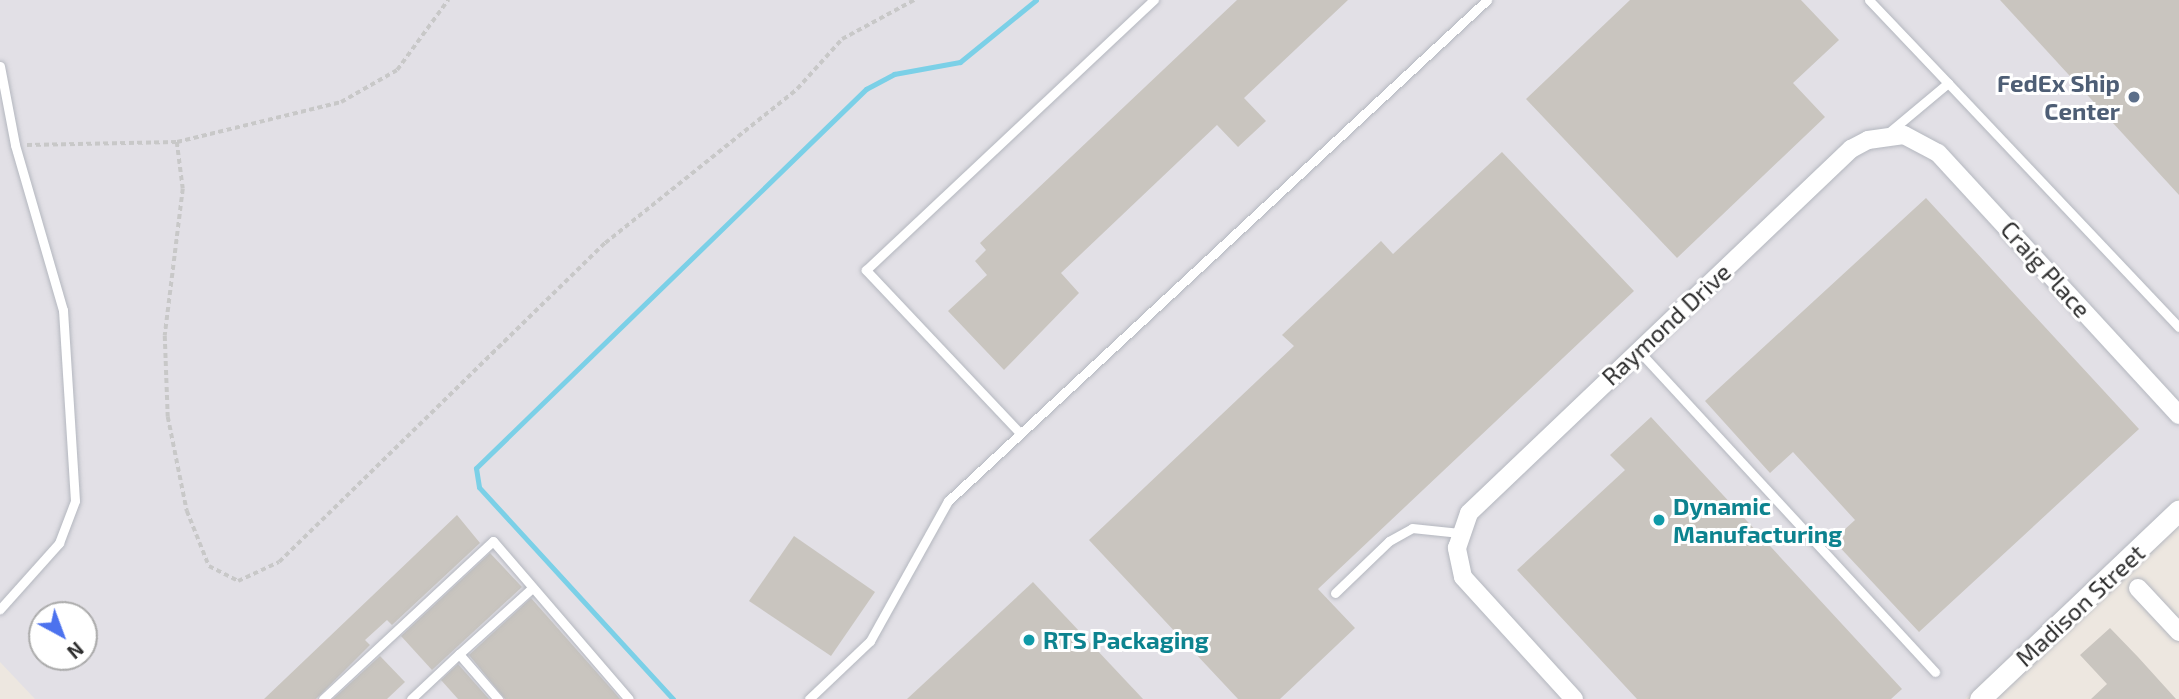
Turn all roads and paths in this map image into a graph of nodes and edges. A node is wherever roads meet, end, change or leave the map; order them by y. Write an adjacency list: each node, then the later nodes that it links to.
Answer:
1 (448, 0): 9 (path)
2 (914, 0): 9 (path)
3 (1154, 0): 14 (lane)
4 (1487, 0): 14 (lane)
5 (1869, 0): 7 (lane)
6 (0, 66): 10 (lane)
7 (1948, 83): 8 (lane); 11 (lane)
8 (1895, 135): 12 (street, Raymond Drive); 13 (street, Craig Place)
9 (177, 142): 10 (path)
10 (15, 145): 20 (lane)
11 (2179, 327)
12 (1638, 350): 16 (street, Raymond Drive); 23 (lane)
13 (2179, 415)
14 (1019, 432): 28 (lane)
15 (2179, 510): 30 (street, Madison Street)
16 (1459, 540): 19 (lane); 29 (street)
17 (532, 588): 22 (lane); 24 (lane); 27 (lane)
18 (2138, 588): 21 (street)
19 (1335, 593)
20 (0, 609)
21 (2179, 632)
22 (459, 654): 25 (lane); 26 (lane)
23 (1934, 671)
24 (323, 699)
25 (411, 699)
26 (498, 699)
27 (629, 699)
28 (809, 699)
29 (1574, 699)
30 (1980, 699)

